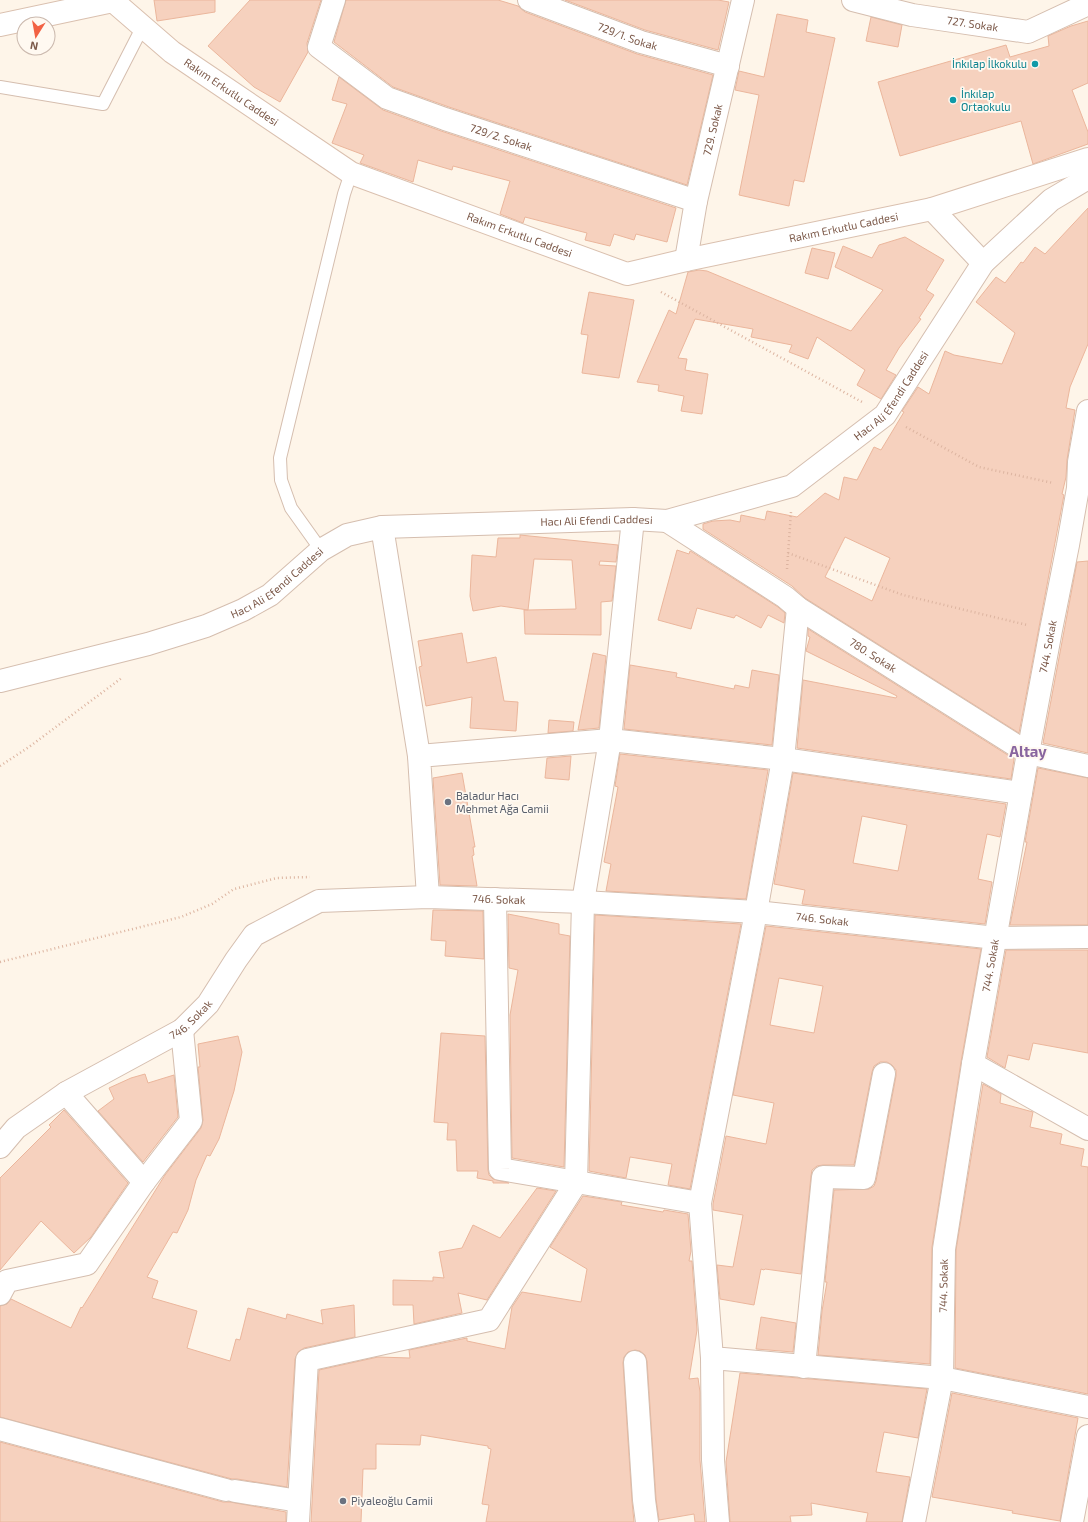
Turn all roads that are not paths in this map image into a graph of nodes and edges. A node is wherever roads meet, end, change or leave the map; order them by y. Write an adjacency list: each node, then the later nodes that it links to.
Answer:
1 (113, 0): 8 (street, Rakım Erkutlu Caddesi); 9 (street, Rakım Erkutlu Caddesi)
2 (334, 0): 15 (street, 729/2. Sokak)
3 (529, 0): 10 (street, 729/1. Sokak)
4 (743, 0): 10 (street, 729. Sokak)
5 (853, 0): 7 (street, 727. Sokak)
6 (1088, 4): 7 (street, 727. Sokak)
7 (914, 7)
8 (0, 25)
9 (143, 26): 11 (lane); 13 (street, Rakım Erkutlu Caddesi)
10 (728, 66): 15 (street, 729. Sokak)
11 (0, 87)
12 (1088, 159): 16 (street, Rakım Erkutlu Caddesi)
13 (351, 173): 17 (street, Rakım Erkutlu Caddesi); 23 (lane)
14 (1088, 178): 18 (street, Hacı Ali Efendi Caddesi)
15 (696, 201): 17 (street, 729. Sokak)
16 (932, 209): 17 (street, Rakım Erkutlu Caddesi); 18 (street)
17 (686, 260)
18 (983, 263): 21 (street, Hacı Ali Efendi Caddesi)
19 (1088, 411): 27 (street, 744. Sokak)
20 (633, 519): 21 (street, Hacı Ali Efendi Caddesi); 22 (street, Hacı Ali Efendi Caddesi); 26 (street)
21 (667, 521): 24 (street, 780. Sokak)
22 (382, 527): 23 (street, Hacı Ali Efendi Caddesi); 28 (street)
23 (321, 550): 25 (street, Hacı Ali Efendi Caddesi)
24 (791, 603): 27 (street, 780. Sokak); 29 (street)
25 (0, 681)
26 (610, 740): 28 (street); 29 (street); 34 (street)
27 (1028, 753): 30 (street, 780. Sokak); 31 (street, 744. Sokak)
28 (419, 756): 32 (street)
29 (783, 759): 31 (street); 35 (street)
30 (1088, 766)
31 (1021, 793): 37 (street, 744. Sokak)
32 (428, 898): 33 (street, 746. Sokak); 38 (street, 746. Sokak)
33 (495, 899): 34 (street, 746. Sokak); 45 (street)
34 (582, 902): 35 (street, 746. Sokak); 45 (street)
35 (756, 912): 37 (street, 746. Sokak); 46 (street)
36 (1088, 937): 37 (street, 746. Sokak)
37 (996, 938): 39 (street, 744. Sokak)
38 (182, 1030): 41 (street, 746. Sokak); 44 (street)
39 (973, 1064): 42 (street); 51 (street, 744. Sokak)
40 (884, 1074): 50 (street)
41 (66, 1093): 43 (street, 746. Sokak); 44 (street)
42 (1088, 1129)
43 (0, 1147)
44 (144, 1182): 47 (street)
45 (576, 1183): 46 (street); 55 (street)
46 (700, 1203): 48 (street)
47 (0, 1294)
48 (712, 1358): 50 (street); 58 (street)
49 (635, 1362): 57 (street)
50 (804, 1367): 51 (street)
51 (942, 1378): 52 (street); 59 (street, 744. Sokak)
52 (1088, 1407)
53 (0, 1429): 55 (street)
54 (1088, 1436): 60 (street)
55 (299, 1501): 56 (street)
56 (298, 1522)
57 (647, 1522)
58 (718, 1522)
59 (914, 1522)
60 (1072, 1522)

